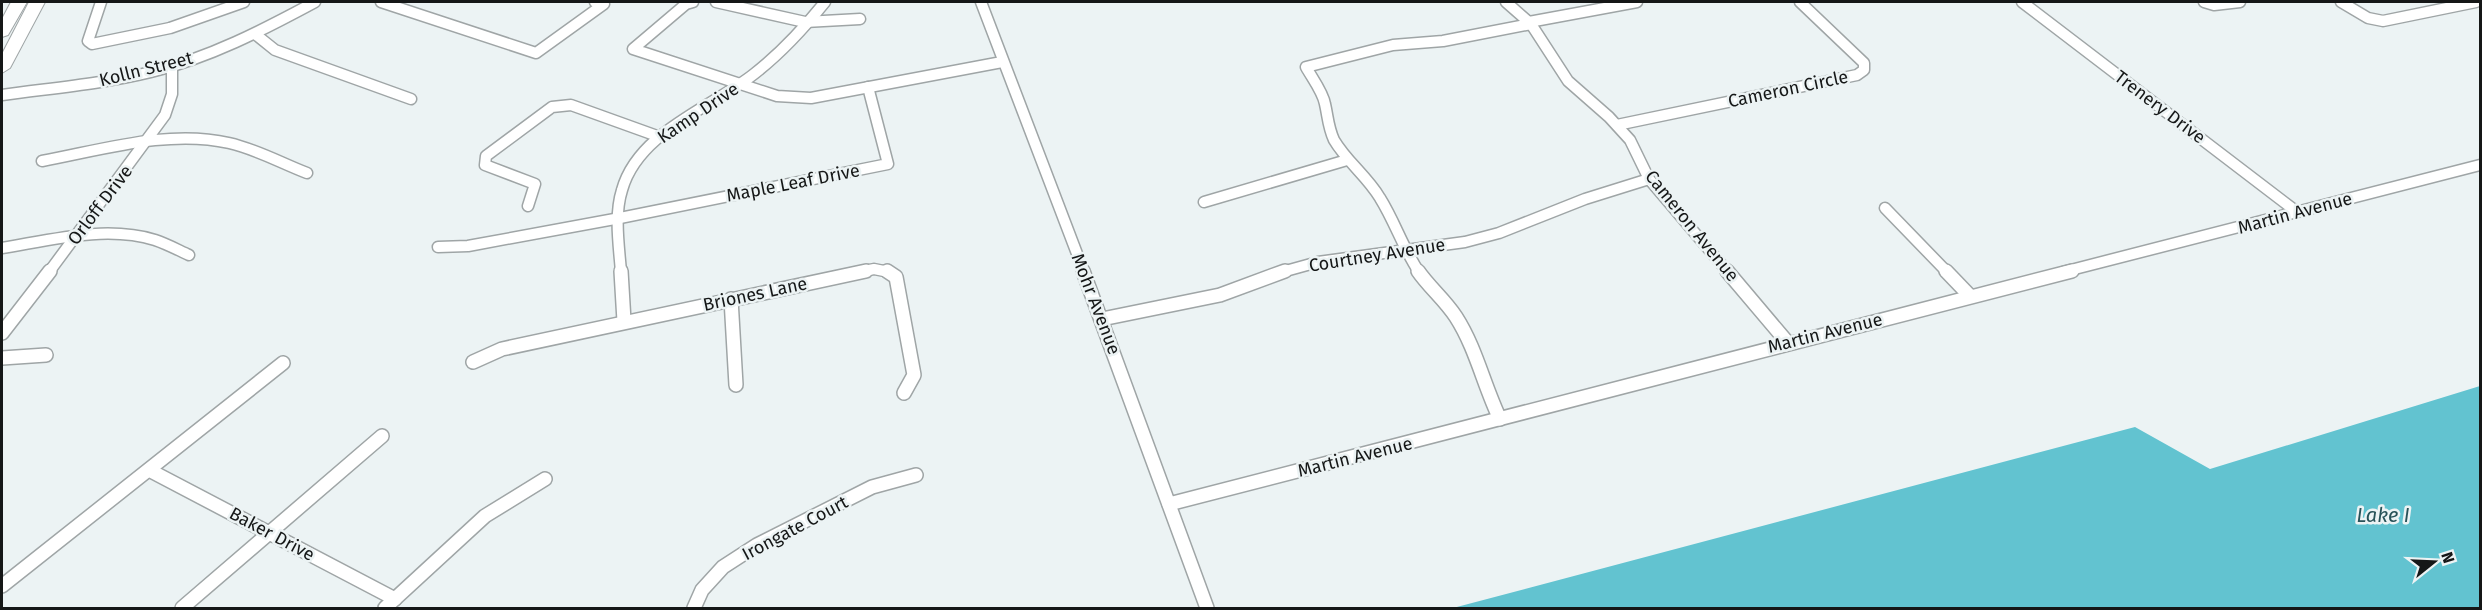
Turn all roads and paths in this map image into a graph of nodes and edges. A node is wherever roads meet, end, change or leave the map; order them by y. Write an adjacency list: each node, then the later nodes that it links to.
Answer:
1 (19, 2): 23 (main road)
2 (37, 2): 27 (main road)
3 (101, 2): 4 (street)
4 (244, 2)
5 (315, 2): 24 (street, Kolln Street)
6 (381, 2): 7 (street)
7 (595, 2)
8 (693, 2): 28 (street)
9 (716, 2): 21 (street)
10 (825, 2): 21 (street, Kamp Drive)
11 (981, 2): 25 (street, Mohr Avenue)
12 (1506, 2): 22 (street, Cameron Avenue)
13 (1637, 2): 22 (street)
14 (1800, 2): 32 (street, Cameron Circle)
15 (2022, 2): 43 (street, Trenery Drive)
16 (2204, 2): 17 (street)
17 (2240, 2)
18 (2341, 2): 19 (street)
19 (2476, 2)
20 (860, 19): 21 (street)
21 (809, 23): 28 (street, Kamp Drive)
22 (1530, 23): 32 (street, Cameron Avenue); 35 (street)
23 (2, 32)
24 (255, 34): 26 (street, Kolln Street); 31 (street)
25 (1002, 62): 29 (street); 52 (street, Mohr Avenue)
26 (172, 66): 30 (street, Kolln Street); 34 (street, Orloff Drive)
27 (2, 68)
28 (742, 83): 29 (street); 33 (street, Kamp Drive)
29 (868, 87): 44 (street, Maple Leaf Drive)
30 (2, 95)
31 (411, 99)
32 (1617, 125): 39 (street, Cameron Avenue)
33 (660, 137): 41 (street); 44 (street, Kamp Drive)
34 (146, 143): 36 (street); 38 (street); 45 (street, Orloff Drive)
35 (1347, 160): 40 (street); 48 (street)
36 (42, 161)
37 (2481, 165): 43 (street, Martin Avenue)
38 (307, 174)
39 (1649, 178): 48 (street, Courtney Avenue); 55 (street, Cameron Avenue)
40 (1204, 202)
41 (528, 206)
42 (1885, 208): 50 (street)
43 (2297, 212): 50 (street, Martin Avenue)
44 (620, 218): 46 (street); 53 (street, Kamp Drive)
45 (76, 237): 47 (street); 49 (street); 54 (street, Orloff Drive)
46 (438, 247)
47 (2, 248)
48 (1404, 250): 52 (street, Courtney Avenue); 62 (street)
49 (189, 255)
50 (1970, 296): 55 (street, Martin Avenue)
51 (731, 299): 53 (street, Briones Lane); 60 (street); 61 (street, Briones Lane)
52 (1102, 319): 67 (street, Mohr Avenue)
53 (624, 321): 58 (street, Briones Lane)
54 (2, 333)
55 (1787, 342): 62 (street, Martin Avenue)
56 (46, 355): 57 (street)
57 (2, 358)
58 (473, 362)
59 (283, 363): 64 (street)
60 (736, 385)
61 (904, 393)
62 (1500, 419): 67 (street, Martin Avenue)
63 (382, 436): 68 (street)
64 (148, 470): 68 (street, Baker Drive); 69 (street)
65 (916, 475): 72 (street, Irongate Court)
66 (545, 479): 70 (street)
67 (1169, 504): 73 (street, Mohr Avenue)
68 (269, 531): 70 (street, Baker Drive); 71 (street)
69 (2, 586)
70 (390, 604)
71 (182, 609)
72 (694, 609)
73 (1207, 609)

